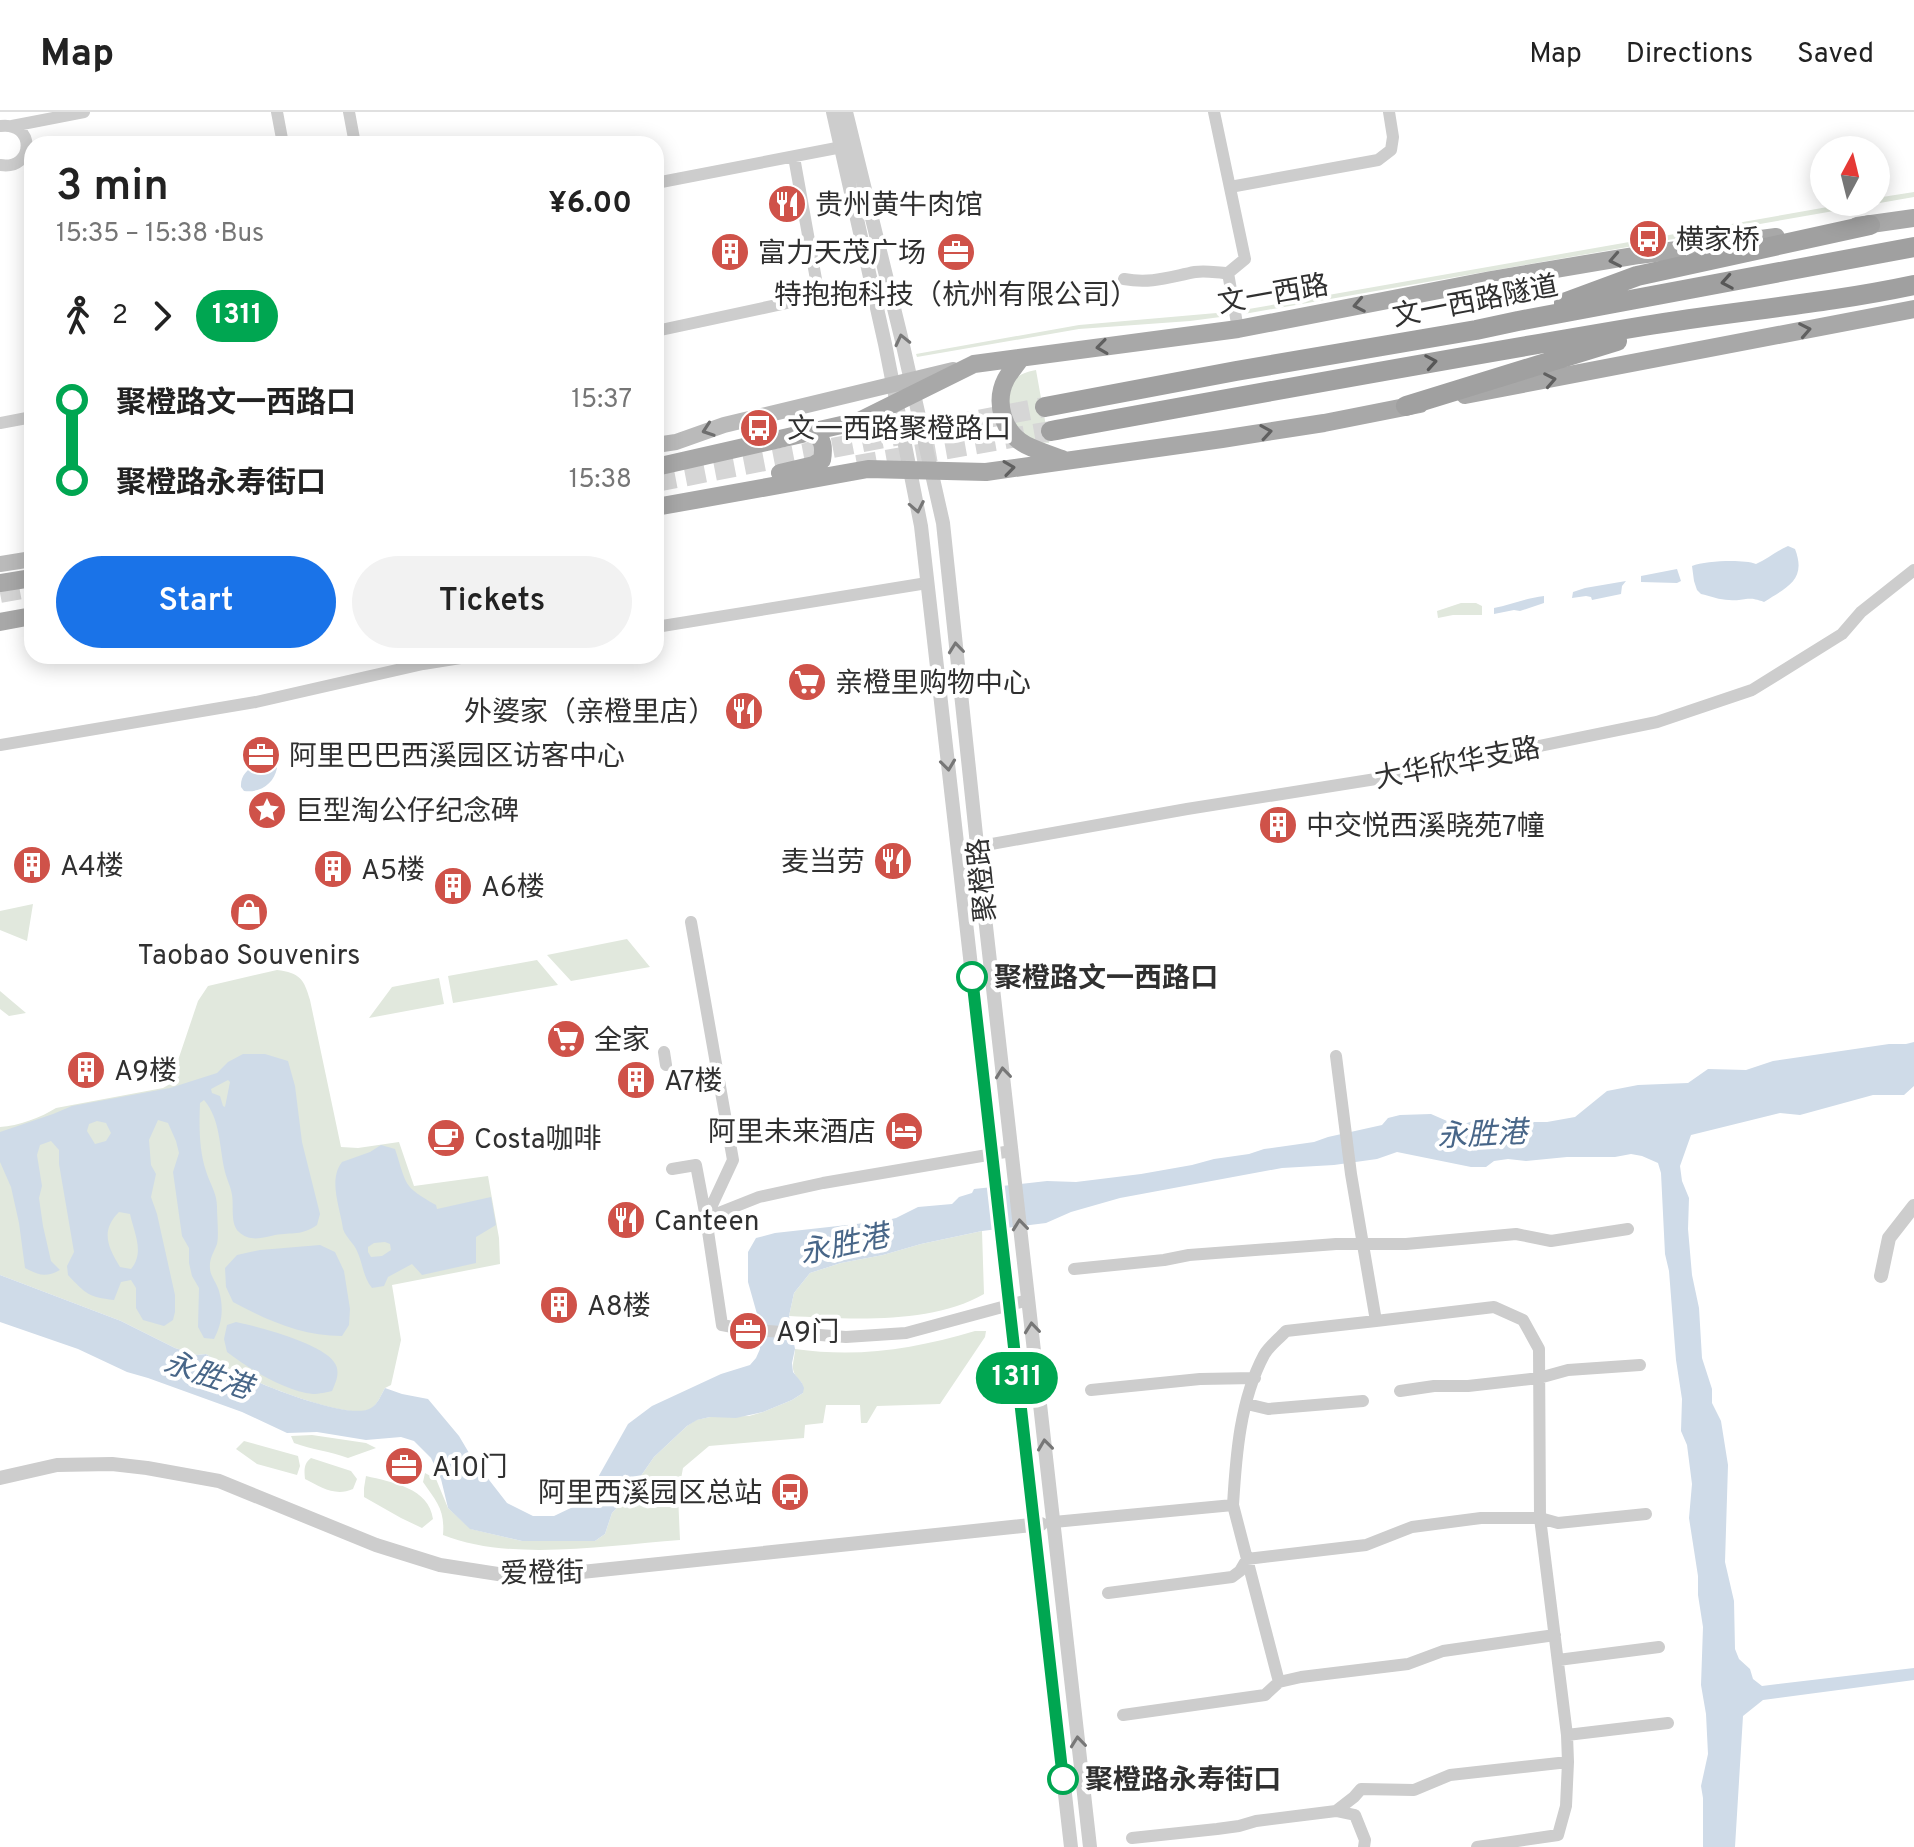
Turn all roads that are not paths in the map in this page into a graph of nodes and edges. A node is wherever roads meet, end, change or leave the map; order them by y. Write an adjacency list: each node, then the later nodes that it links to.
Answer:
1 (84, 112): 8 (street)
2 (277, 112): 10 (street)
3 (349, 112): 11 (street)
4 (833, 112): 12 (street, 聚橙路)
5 (846, 112): 12 (street, 聚橙路)
6 (1214, 112): 17 (street)
7 (1389, 112): 17 (street)
8 (6, 126): 9 (street)
9 (24, 136)
10 (282, 136)
11 (354, 136)
12 (848, 146): 14 (street); 30 (street, 聚橙路, one-way to 12); 31 (street, 聚橙路)
13 (24, 156): 15 (street)
14 (794, 157): 16 (street); 27 (street)
15 (0, 165)
16 (664, 181)
17 (1230, 187): 21 (street)
18 (1914, 218): 19 (main road, 文一西路)
19 (1870, 225): 26 (highway); 28 (main road, 文一西路, one-way to 28)
20 (1914, 247): 26 (highway, 文一西路隧道, one-way to 26)
21 (1228, 273): 22 (street); 28 (street)
22 (1124, 279)
23 (1914, 285): 25 (highway, 文一西路隧道)
24 (1914, 309): 32 (main road, one-way to 24)
25 (1688, 319): 32 (highway); 36 (highway, 文一西路隧道, one-way to 25)
26 (1518, 321): 33 (highway, 文一西路隧道)
27 (664, 329)
28 (1238, 329): 29 (main road, 文一西路, one-way to 29)
29 (1021, 358): 30 (main road, 文一西路); 39 (main road)
30 (912, 387): 31 (main road, 文一西路); 42 (street, 聚橙路)
31 (895, 393): 37 (main road, 文一西路); 38 (main road, one-way to 38); 41 (street, 聚橙路)
32 (1406, 406): 39 (main road, one-way to 32)
33 (1045, 407)
34 (24, 418): 35 (street)
35 (0, 423)
36 (1051, 431)
37 (803, 433): 40 (main road, 文一西路); 43 (main road)
38 (664, 444)
39 (1065, 461): 42 (main road, one-way to 39)
40 (664, 465)
41 (910, 470): 42 (main road); 43 (main road); 50 (street, 聚橙路, one-way to 50)
42 (931, 470): 56 (street, 聚橙路, one-way to 42)
43 (682, 502): 44 (main road)
44 (664, 505)
45 (24, 560): 46 (main road)
46 (0, 564)
47 (1914, 570): 56 (street, 大华·欣华支路)
48 (24, 579): 49 (main road)
49 (0, 583)
50 (927, 583): 53 (street); 57 (street, 聚橙路, one-way to 57)
51 (24, 618): 52 (main road)
52 (0, 622)
53 (664, 626)
54 (423, 664): 55 (street)
55 (0, 745)
56 (977, 846): 57 (street, 大华·欣华支路); 60 (street, 聚橙路, one-way to 56)
57 (958, 850): 61 (street, 聚橙路)
58 (691, 922): 64 (street)
59 (1336, 1056): 66 (street)
60 (1011, 1151): 61 (street); 69 (street, 聚橙路, one-way to 60)
61 (992, 1154): 64 (street); 70 (street, 聚橙路)
62 (672, 1169): 64 (street)
63 (1914, 1206): 68 (street)
64 (706, 1218): 70 (street)
65 (1628, 1229): 66 (street)
66 (1362, 1245): 67 (street); 71 (street)
67 (1074, 1269)
68 (1881, 1276)
69 (1028, 1300): 70 (street); 83 (street, 聚橙路, one-way to 69)
70 (1009, 1305): 84 (street, 聚橙路)
71 (1376, 1321): 73 (street); 74 (street)
72 (1640, 1365): 74 (street)
73 (1255, 1378): 75 (street); 78 (street)
74 (1539, 1378): 76 (street); 82 (street)
75 (1091, 1390)
76 (1400, 1391)
77 (1363, 1401): 78 (street)
78 (1247, 1404): 80 (street)
79 (0, 1478): 84 (street, 爱橙街)
80 (1233, 1505): 83 (street); 85 (street)
81 (1646, 1514): 82 (street)
82 (1540, 1518): 85 (street); 87 (street)
83 (1054, 1522): 84 (street, 爱橙街); 99 (street, 聚橙路, one-way to 83)
84 (1034, 1524): 98 (street, 聚橙路)
85 (1247, 1559): 86 (street); 90 (street)
86 (1108, 1593)
87 (1555, 1635): 89 (street); 90 (street)
88 (1659, 1647): 89 (street)
89 (1558, 1660): 93 (street)
90 (1279, 1682): 91 (street)
91 (1123, 1715)
92 (1668, 1723): 93 (street)
93 (1567, 1735): 94 (street)
94 (1568, 1762): 95 (street); 97 (street)
95 (1336, 1811): 96 (street); 100 (street)
96 (1132, 1838)
97 (1558, 1841): 101 (street)
98 (1071, 1847)
99 (1090, 1847)
100 (1364, 1847)
101 (1477, 1847)

